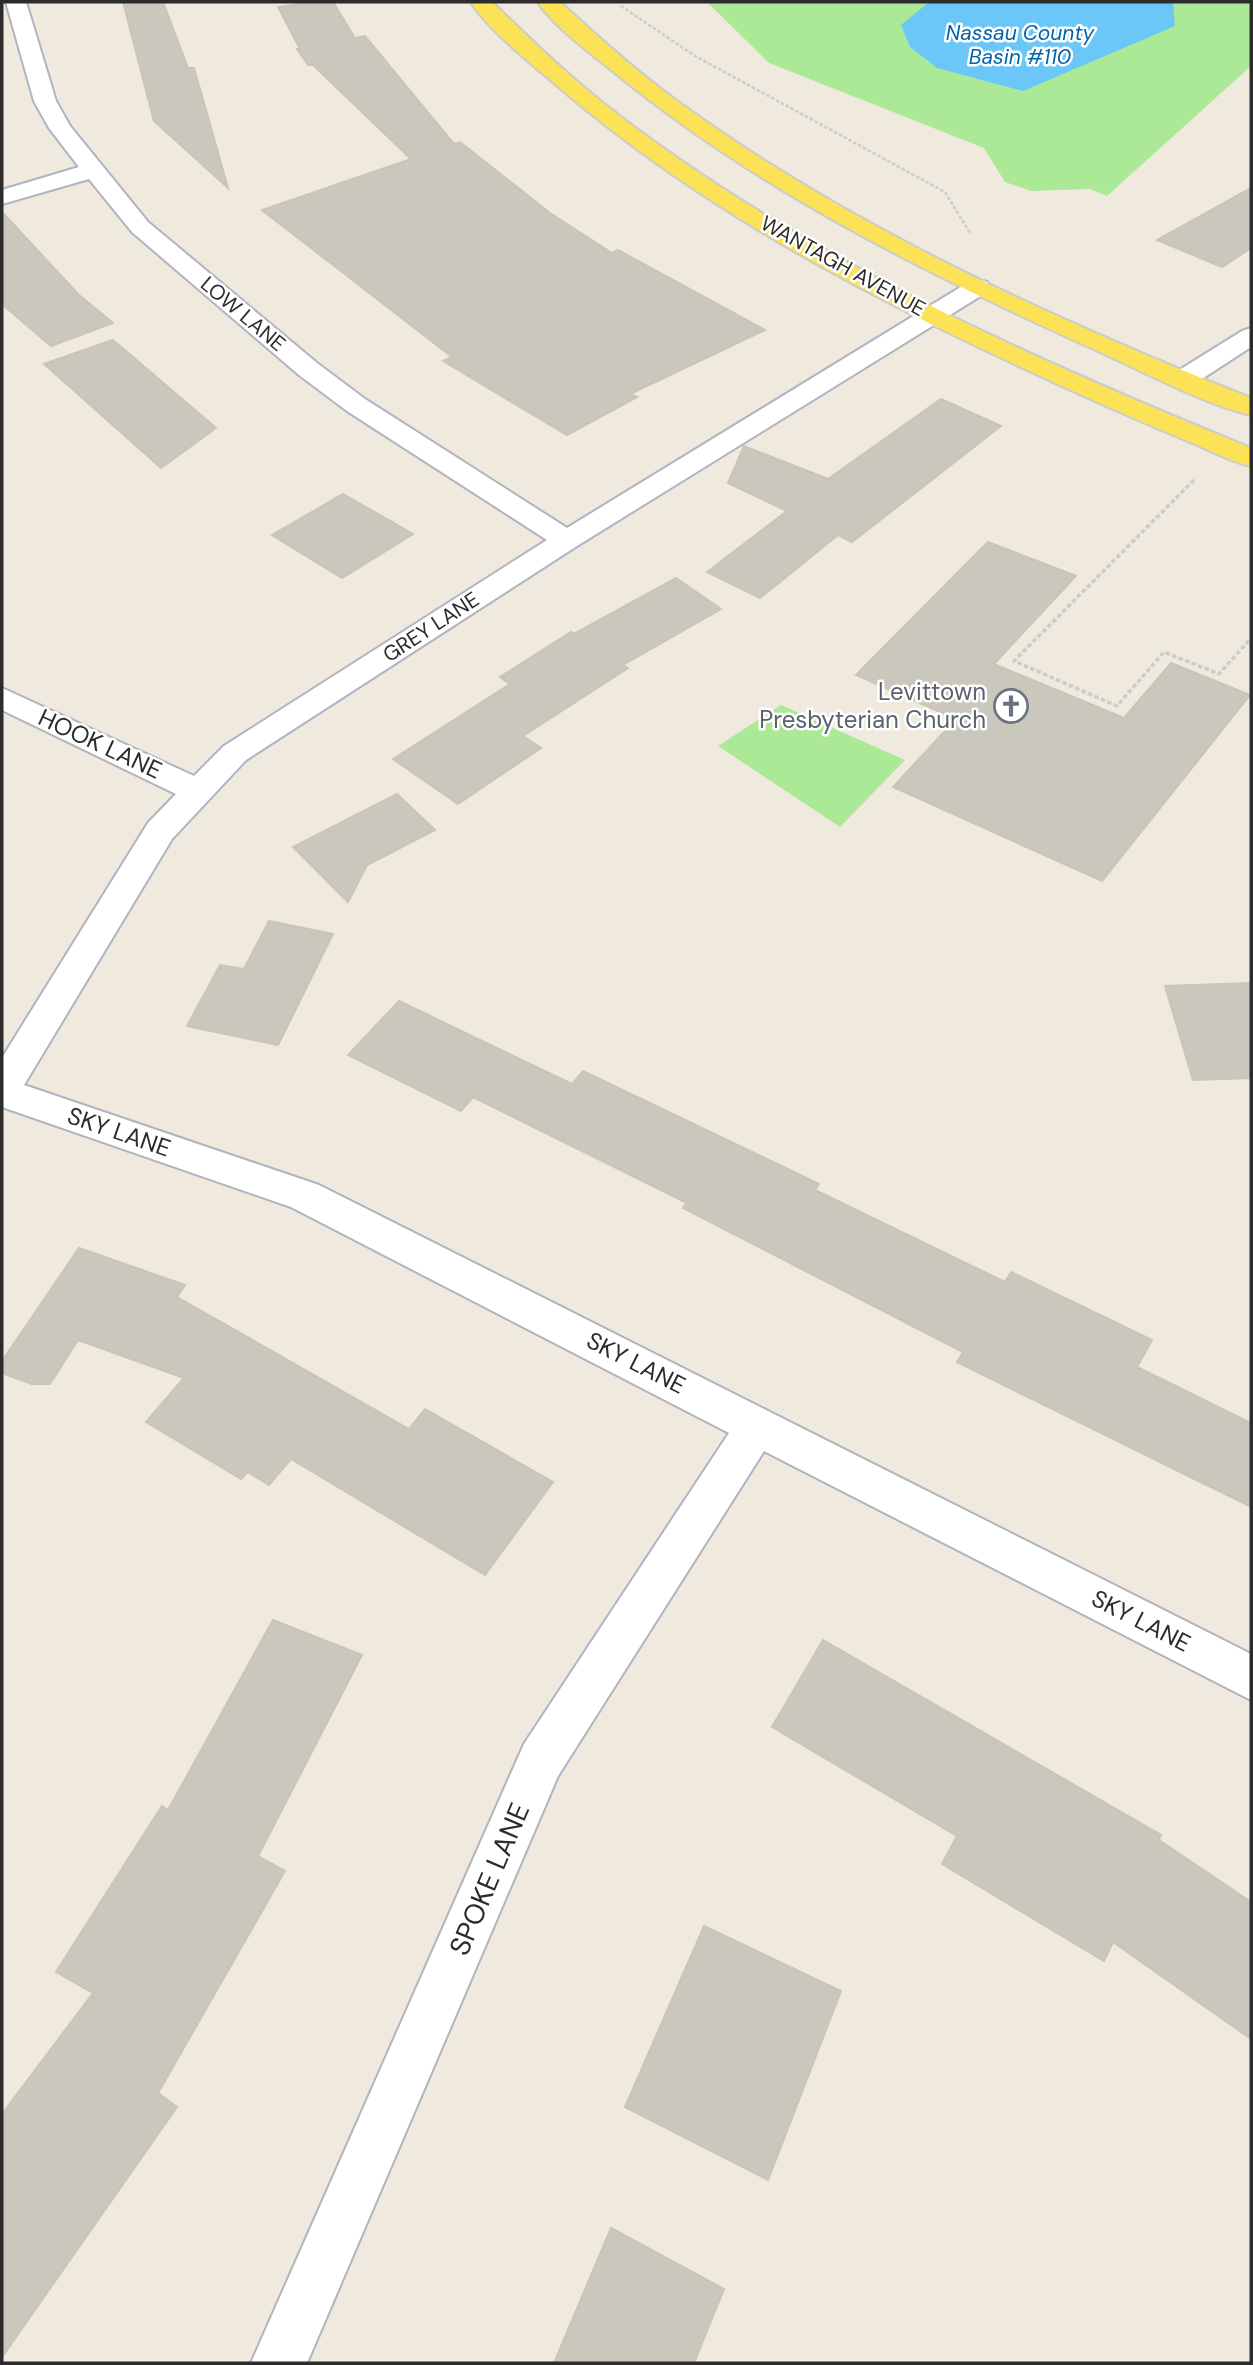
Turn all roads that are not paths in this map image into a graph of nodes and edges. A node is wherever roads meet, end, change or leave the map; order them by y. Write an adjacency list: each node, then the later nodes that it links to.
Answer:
1 (16, 2): 4 (street, LOW LANE)
2 (481, 2): 7 (main road, WANTAGH AVENUE)
3 (548, 2): 6 (main road, WANTAGH AVENUE)
4 (93, 170): 5 (street); 12 (street, LOW LANE)
5 (2, 197)
6 (978, 287): 7 (street, GREY LANE); 9 (main road, WANTAGH AVENUE)
7 (932, 315): 11 (main road, WANTAGH AVENUE); 12 (street, GREY LANE)
8 (1251, 336): 9 (street)
9 (1182, 380): 10 (main road, WANTAGH AVENUE)
10 (1251, 407)
11 (1239, 453)
12 (567, 540): 14 (street, GREY LANE)
13 (2, 698): 14 (street, HOOK LANE)
14 (197, 791): 15 (street, GREY LANE)
15 (2, 1090): 16 (street, SKY LANE)
16 (757, 1425): 17 (street, SKY LANE); 18 (street, SPOKE LANE)
17 (1251, 1678)
18 (279, 2363)

